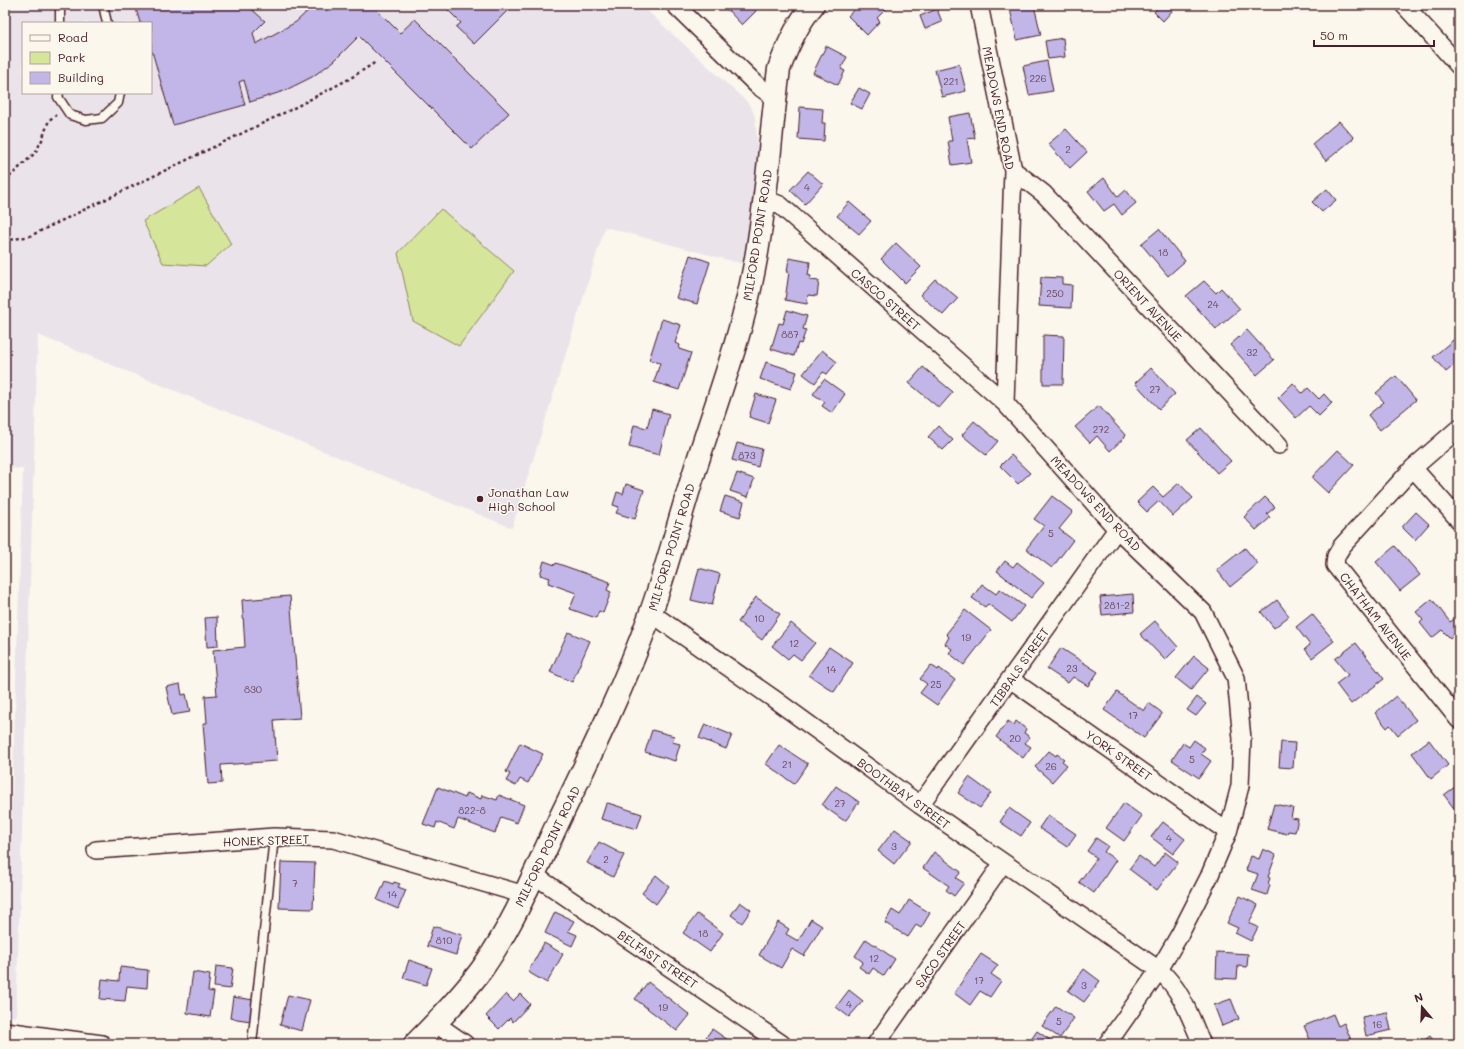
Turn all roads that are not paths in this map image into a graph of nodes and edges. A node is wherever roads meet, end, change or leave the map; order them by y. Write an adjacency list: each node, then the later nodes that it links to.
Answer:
1 (60, 5): 7 (lane)
2 (103, 5): 8 (lane)
3 (675, 5): 12 (street)
4 (813, 5): 12 (main road, MILFORD POINT ROAD)
5 (979, 5): 13 (street, MEADOWS END ROAD)
6 (1404, 5): 9 (street)
7 (60, 22)
8 (107, 22)
9 (1459, 66)
10 (59, 94): 11 (lane)
11 (120, 94)
12 (775, 98): 14 (main road, MILFORD POINT ROAD)
13 (1013, 170): 15 (street, MEADOWS END ROAD); 17 (street, ORIENT AVENUE)
14 (765, 199): 15 (street, CASCO STREET); 21 (main road, MILFORD POINT ROAD)
15 (1005, 403): 20 (street, MEADOWS END ROAD)
16 (1459, 428): 18 (street, CHATHAM AVENUE)
17 (1279, 445)
18 (1413, 468): 19 (street); 23 (street, CHATHAM AVENUE)
19 (1459, 520)
20 (1117, 529): 22 (street, TIBBALS STREET); 25 (street, MEADOWS END ROAD)
21 (651, 613): 24 (street, BOOTHBAY STREET); 29 (main road, MILFORD POINT ROAD)
22 (1010, 679): 24 (street, TIBBALS STREET); 25 (street, YORK STREET)
23 (1459, 720)
24 (920, 805): 28 (street, BOOTHBAY STREET)
25 (1228, 832): 31 (street, MEADOWS END ROAD)
26 (274, 837): 27 (street, HONEK STREET); 30 (street, HONEK STREET); 35 (lane)
27 (96, 850)
28 (1003, 863): 31 (street, BOOTHBAY STREET); 39 (street, SACO STREET)
29 (534, 875): 30 (main road, MILFORD POINT ROAD); 38 (street, BELFAST STREET)
30 (525, 895): 32 (main road, MILFORD POINT ROAD)
31 (1159, 970): 40 (street, MEADOWS END ROAD); 41 (street, BOOTHBAY STREET)
32 (436, 1024): 36 (main road, MILFORD POINT ROAD); 37 (street)
33 (5, 1031): 34 (street)
34 (102, 1044)
35 (252, 1044)
36 (415, 1044)
37 (465, 1044)
38 (782, 1044)
39 (876, 1044)
40 (1107, 1044)
41 (1202, 1044)

